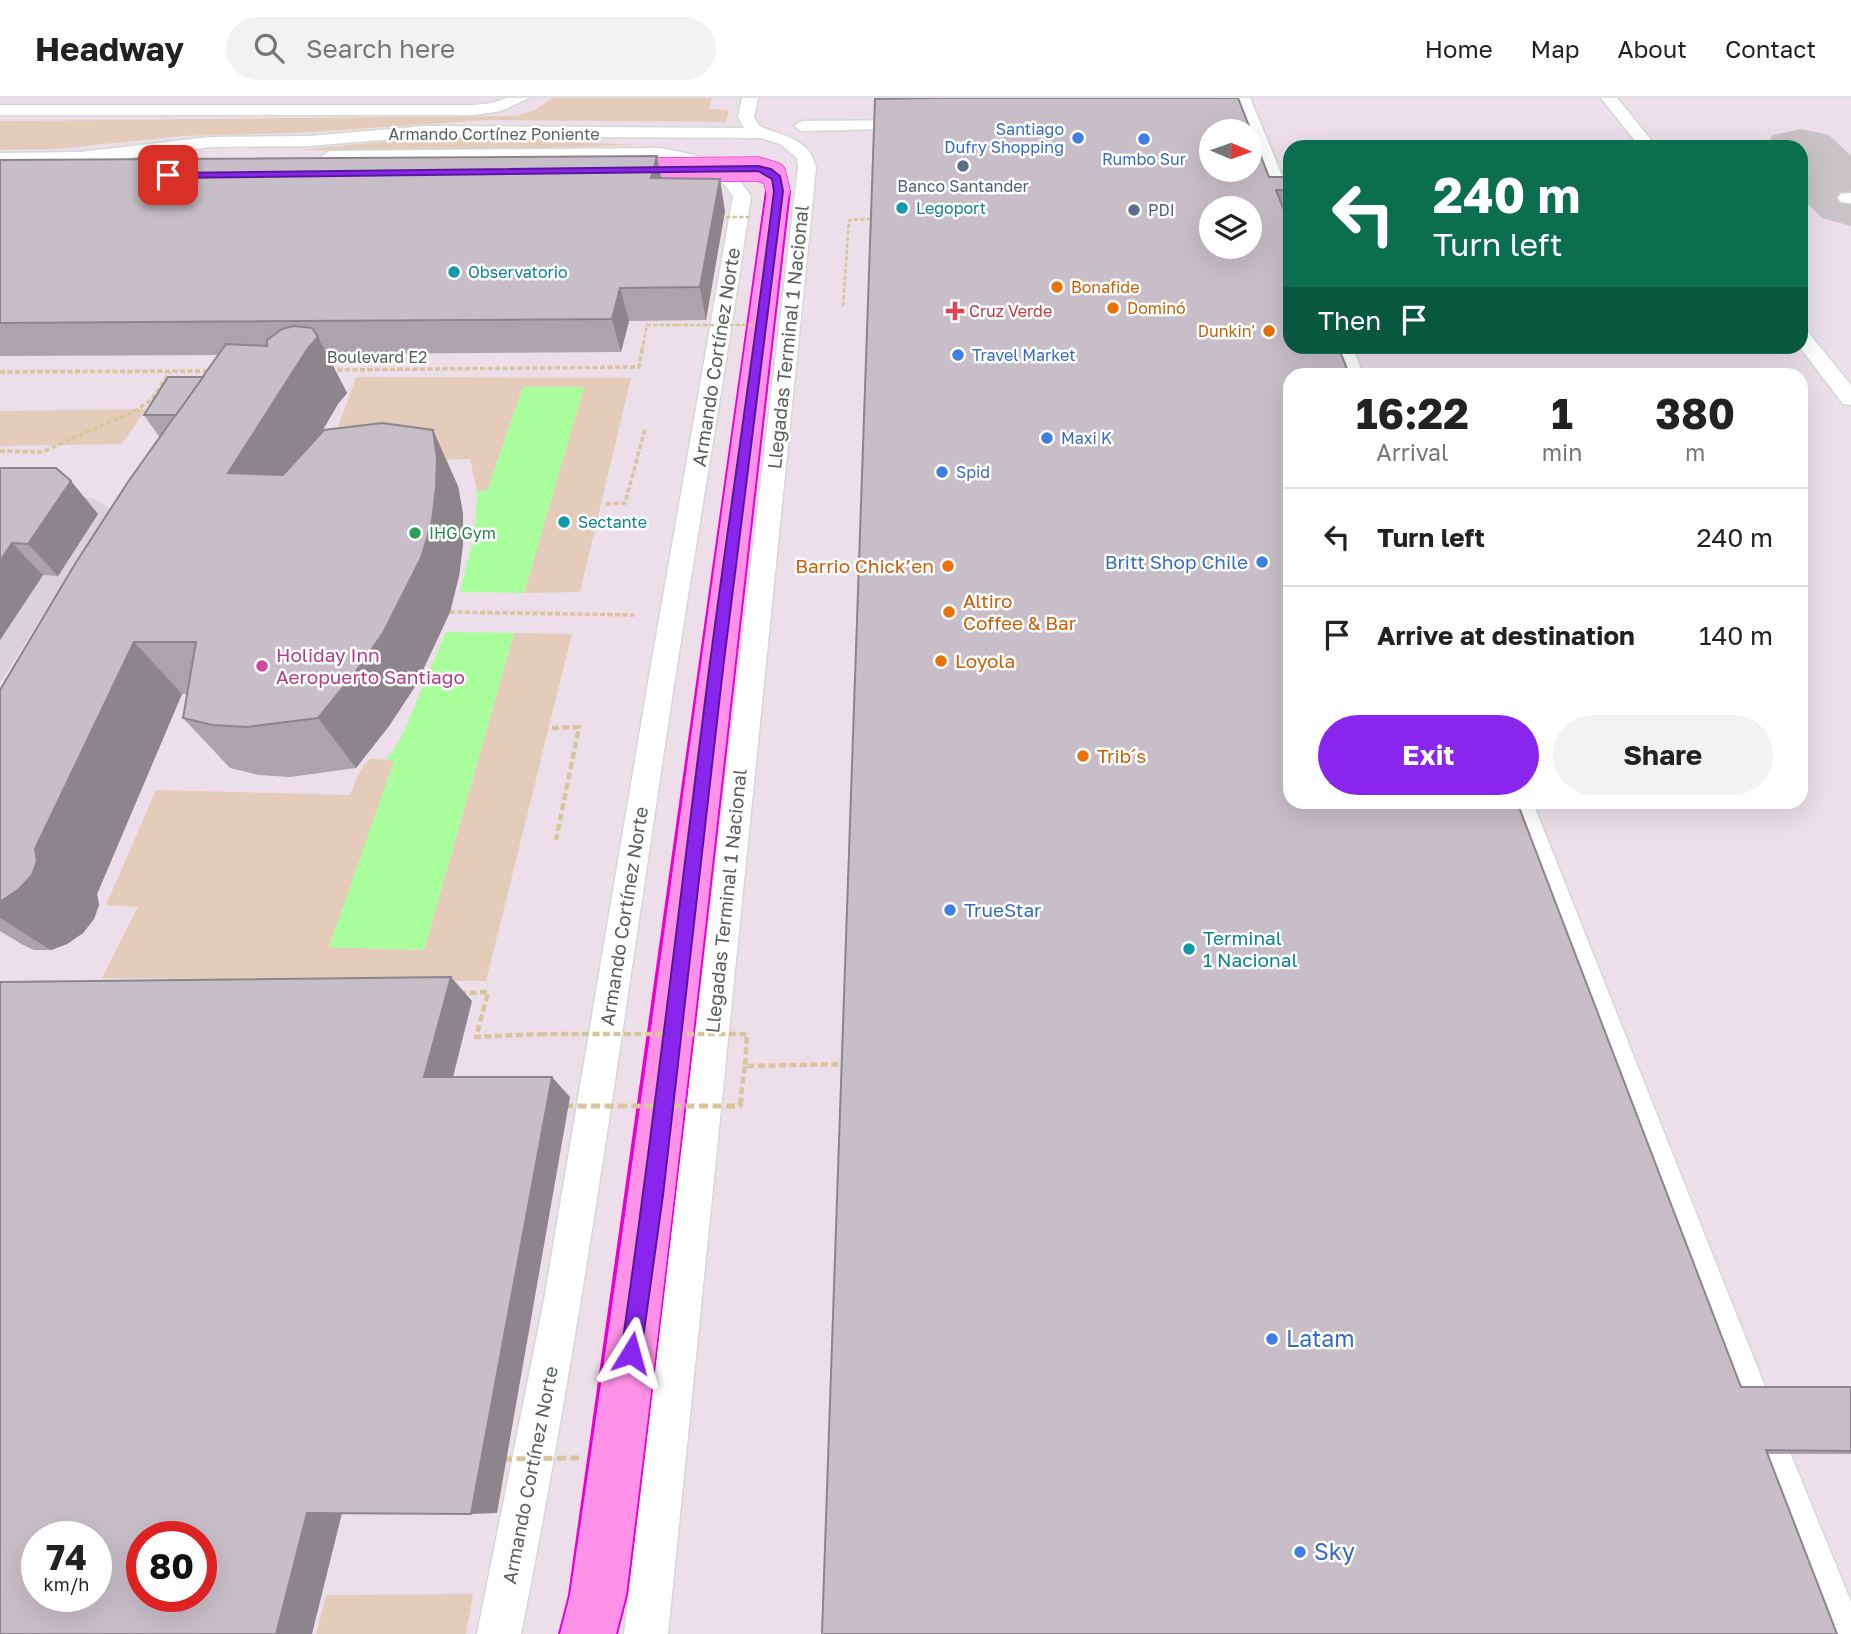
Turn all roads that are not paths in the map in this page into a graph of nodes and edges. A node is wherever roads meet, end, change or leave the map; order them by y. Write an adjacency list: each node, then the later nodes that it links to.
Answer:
1 (521, 98): 6 (lane)
2 (750, 98): 9 (lane)
3 (1242, 98): 18 (lane)
4 (1609, 98): 11 (lane)
5 (808, 104): 8 (lane)
6 (0, 110)
7 (936, 125): 8 (lane)
8 (802, 126): 10 (lane)
9 (762, 133): 10 (lane, Armando Cortínez Poniente); 12 (lane, Armando Cortínez Poniente)
10 (786, 140): 17 (lane)
11 (1642, 140)
12 (81, 157): 13 (lane, Armando Cortínez Poniente); 17 (lane, Armando Cortínez Poniente)
13 (0, 158)
14 (319, 173): 17 (highway, Armando Cortínez Poniente, bridge)
15 (104, 176): 16 (highway)
16 (0, 177)
17 (771, 193): 24 (lane, Armando Cortínez Norte); 25 (highway); 26 (lane, Llegadas Terminal 1 Nacional)
18 (1283, 200)
19 (1808, 345): 20 (lane)
20 (1851, 399)
21 (1521, 809): 22 (lane)
22 (1748, 1394)
23 (1771, 1454): 27 (lane)
24 (499, 1634)
25 (588, 1634)
26 (646, 1634)
27 (1842, 1634)

